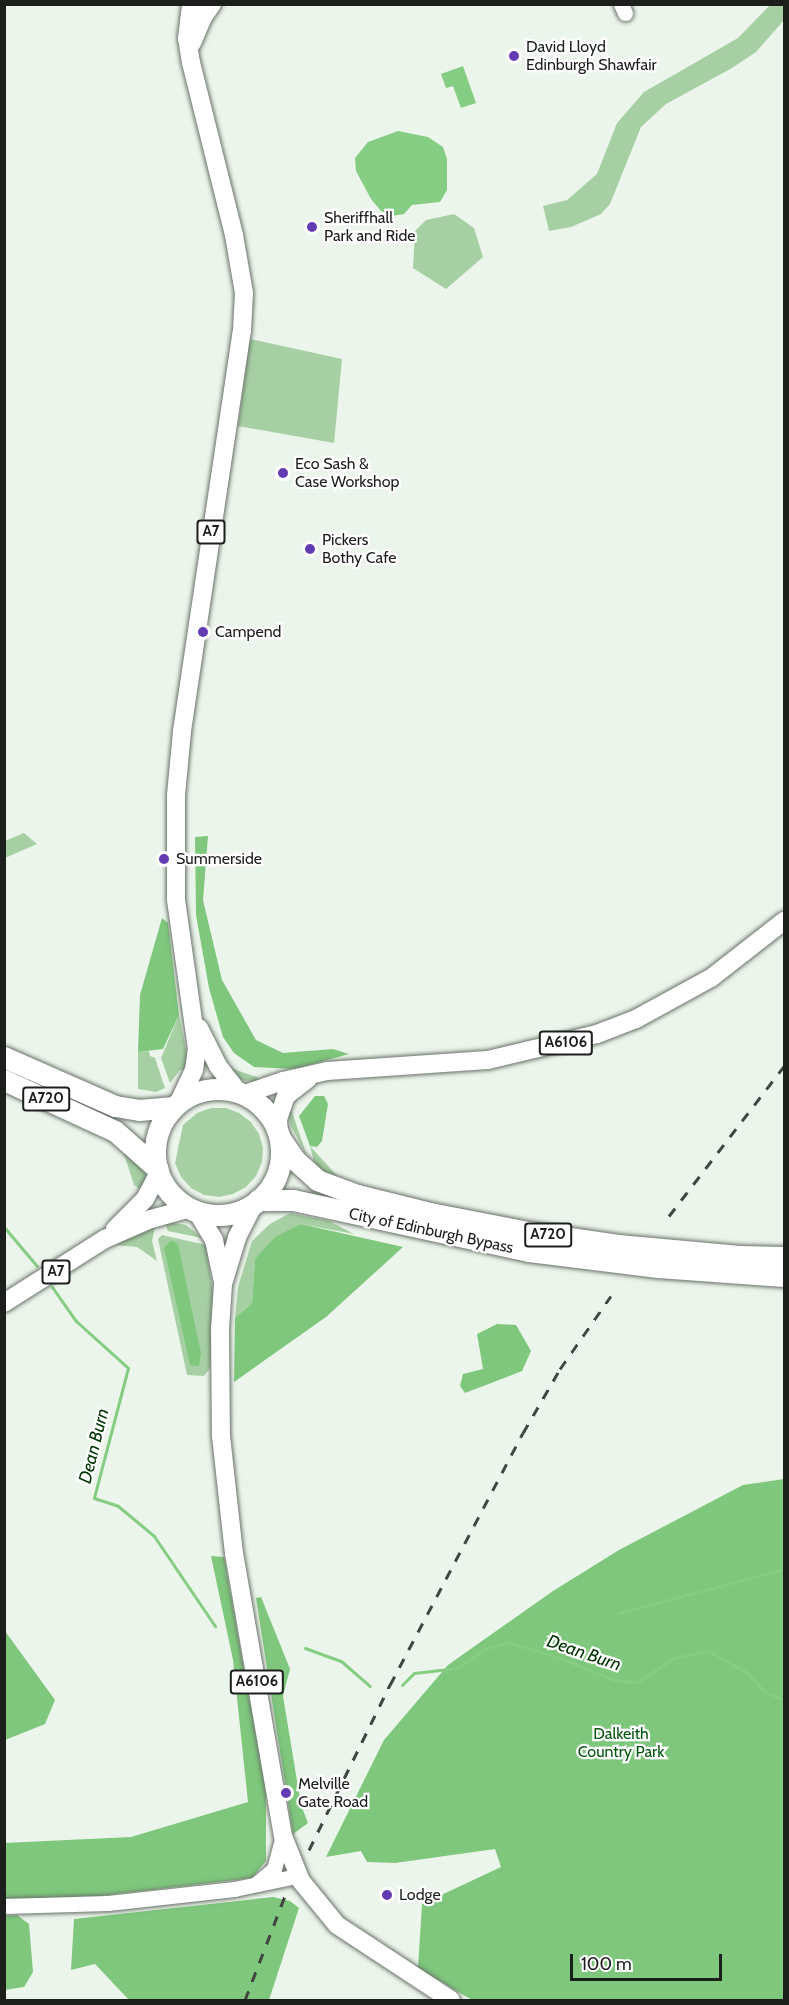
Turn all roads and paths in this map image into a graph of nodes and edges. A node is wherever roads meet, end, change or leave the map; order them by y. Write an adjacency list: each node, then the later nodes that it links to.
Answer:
1 (191, 4): 3 (main road, A7)
2 (212, 4): 3 (main road)
3 (189, 50): 5 (main road, A7)
4 (784, 921): 7 (main road, A6106)
5 (194, 1018): 9 (main road, A7); 10 (main road, A7)
6 (4, 1057): 10 (highway, A720)
7 (317, 1074): 9 (main road, A6106); 11 (main road, A6106)
8 (4, 1080): 12 (highway, A720)
9 (241, 1093): 10 (highway); 11 (highway)
10 (177, 1105): 12 (highway)
11 (279, 1136): 13 (highway); 16 (highway, City of Edinburgh Bypass / A720)
12 (159, 1171): 14 (highway); 15 (main road, A7)
13 (256, 1202): 14 (highway); 17 (highway, City of Edinburgh Bypass / A720); 18 (main road, A6106)
14 (194, 1209): 15 (main road, A7); 18 (main road, A6106)
15 (105, 1239): 19 (main road, A7)
16 (784, 1257)
17 (784, 1276)
18 (223, 1284): 20 (main road, A6106)
19 (4, 1303)
20 (283, 1836): 21 (main road, A6106); 22 (street)
21 (297, 1876): 22 (street); 24 (main road, A6106)
22 (250, 1886): 23 (street)
23 (4, 1906)
24 (451, 2001)

